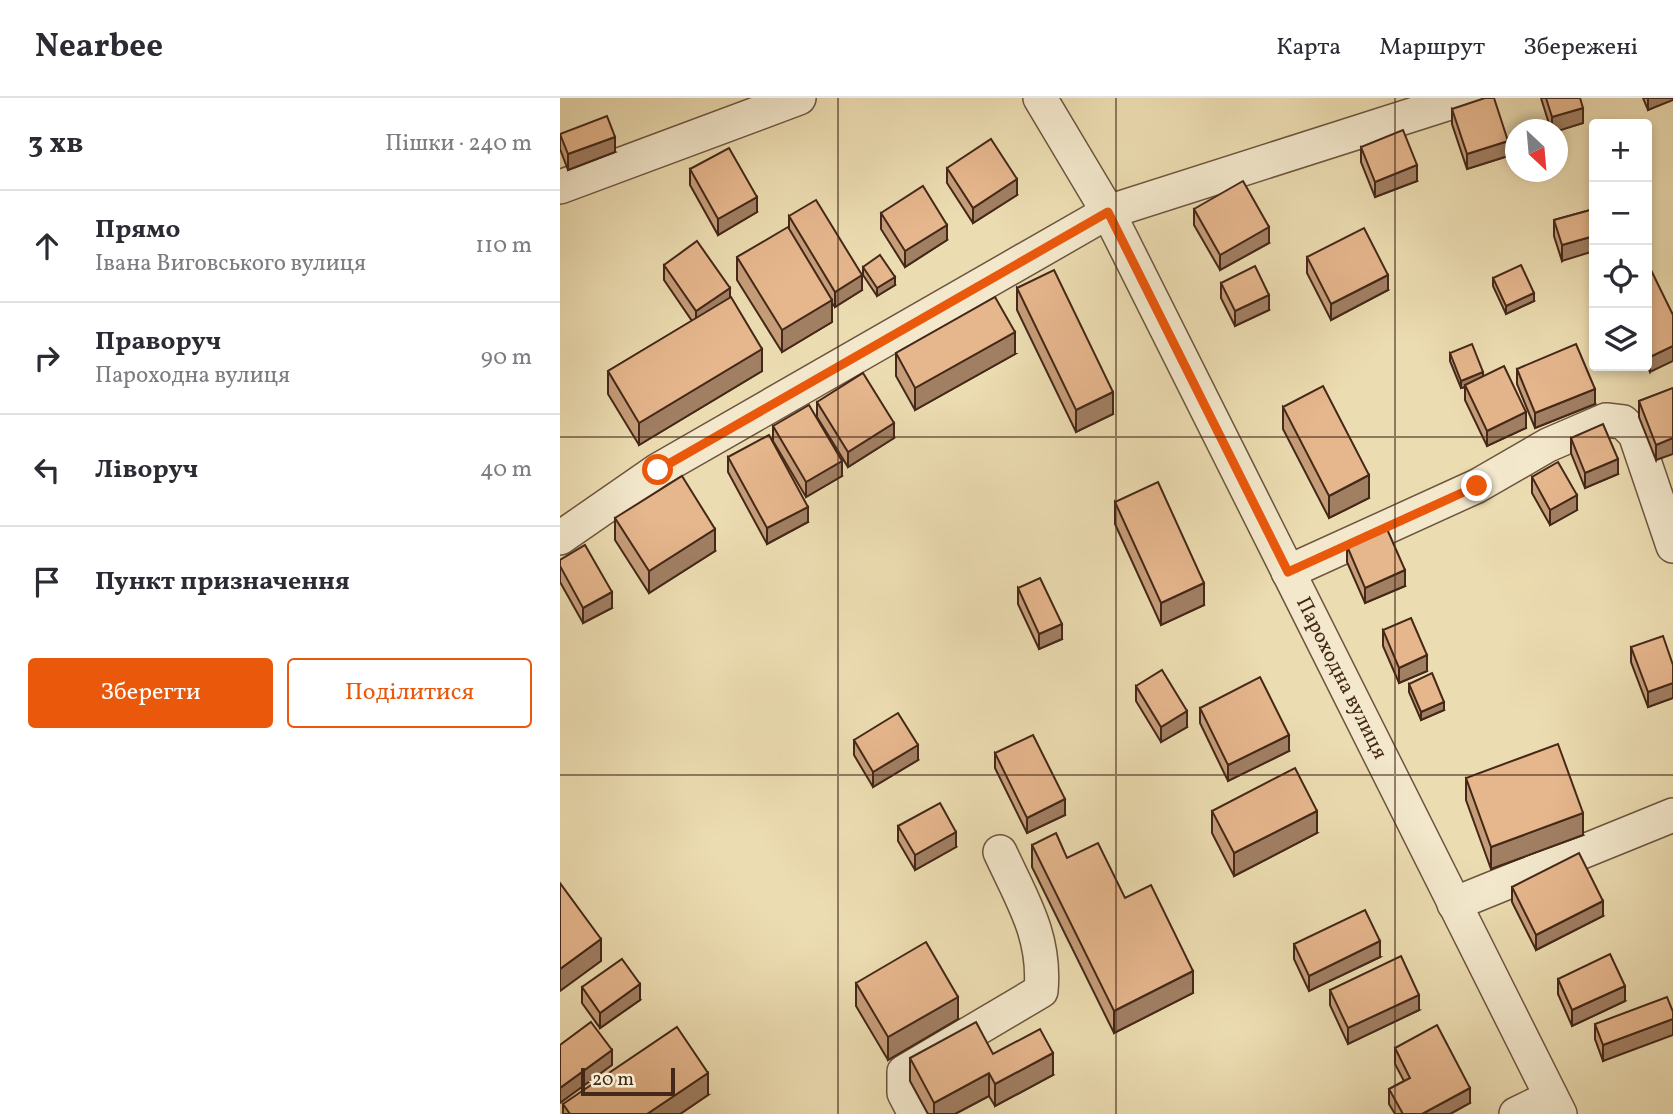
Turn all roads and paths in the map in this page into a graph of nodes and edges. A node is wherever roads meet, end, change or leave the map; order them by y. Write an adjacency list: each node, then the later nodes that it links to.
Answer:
1 (799, 98): 4 (street)
2 (1040, 98): 5 (street, Пароходна вулиця)
3 (1465, 98): 5 (street)
4 (560, 187)
5 (1108, 212): 6 (street); 8 (street, Пароходна вулиця)
6 (560, 538)
7 (1673, 546): 8 (street)
8 (1288, 572): 11 (street, Пароходна вулиця)
9 (1673, 816): 11 (street)
10 (1000, 852): 13 (street)
11 (1454, 904): 12 (street, Пароходна вулиця)
12 (1556, 1106): 14 (street)
13 (915, 1114)
14 (1516, 1114)

